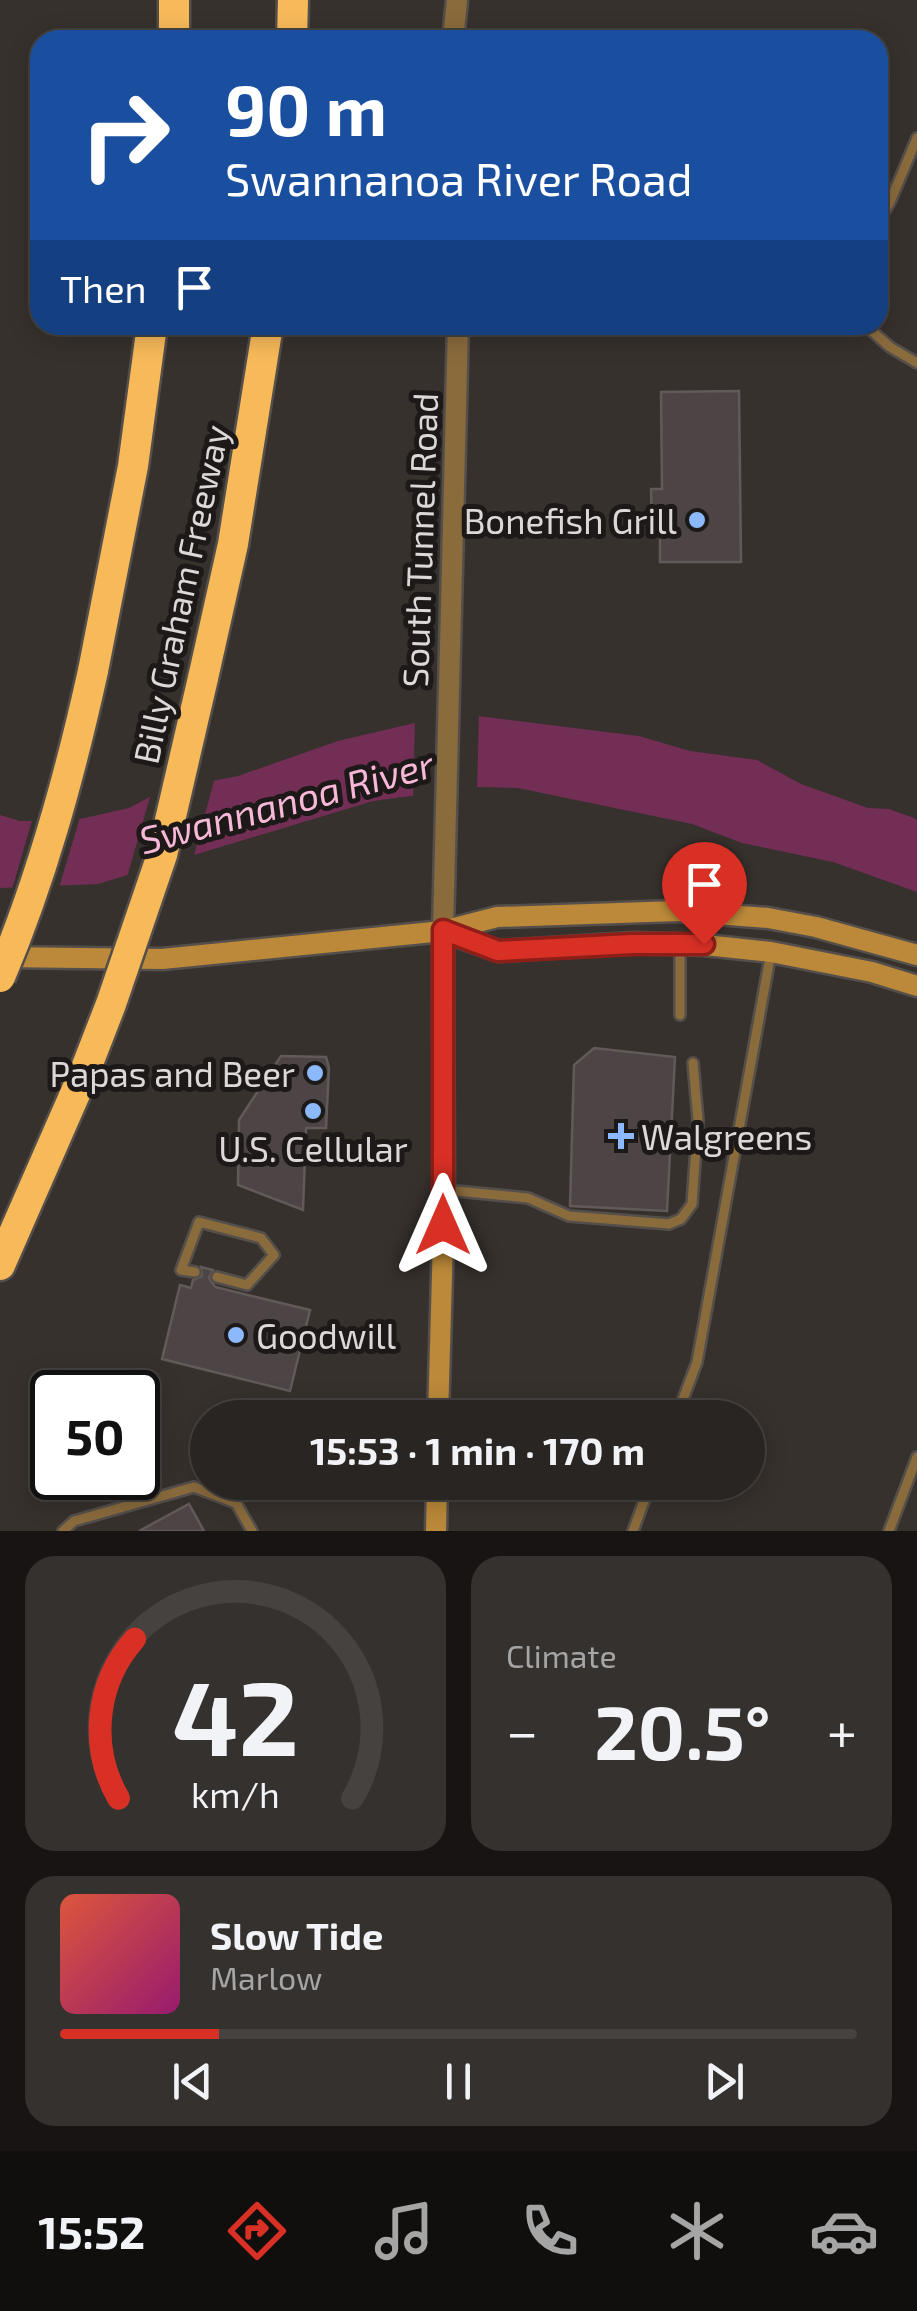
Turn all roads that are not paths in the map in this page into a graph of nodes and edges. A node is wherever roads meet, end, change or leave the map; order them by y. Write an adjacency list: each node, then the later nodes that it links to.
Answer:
1 (174, 0): 4 (highway)
2 (293, 0): 5 (highway)
3 (457, 0): 6 (street)
4 (174, 30)
5 (292, 30)
6 (454, 30)
7 (917, 138): 8 (lane)
8 (888, 205)
9 (151, 335): 19 (highway, Billy Graham Freeway, bridge)
10 (266, 335): 24 (highway, Billy Graham Freeway, bridge)
11 (458, 335): 14 (street, South Tunnel Road)
12 (876, 335): 13 (lane)
13 (917, 364)
14 (443, 930): 15 (main road); 17 (main road); 18 (main road); 23 (main road, South Tunnel Road)
15 (680, 944): 16 (main road); 21 (lane)
16 (771, 952): 20 (main road); 28 (lane)
17 (917, 956)
18 (0, 957)
19 (0, 977)
20 (917, 986)
21 (680, 1015)
22 (693, 1062): 23 (lane)
23 (444, 1190): 27 (main road, South Tunnel Road)
24 (0, 1265)
25 (195, 1272): 26 (lane)
26 (216, 1277)
27 (438, 1400)
28 (682, 1400)
29 (917, 1457): 36 (lane)
30 (437, 1500): 34 (main road)
31 (645, 1500): 35 (lane)
32 (63, 1531): 33 (lane)
33 (252, 1531)
34 (436, 1531)
35 (633, 1531)
36 (889, 1531)

